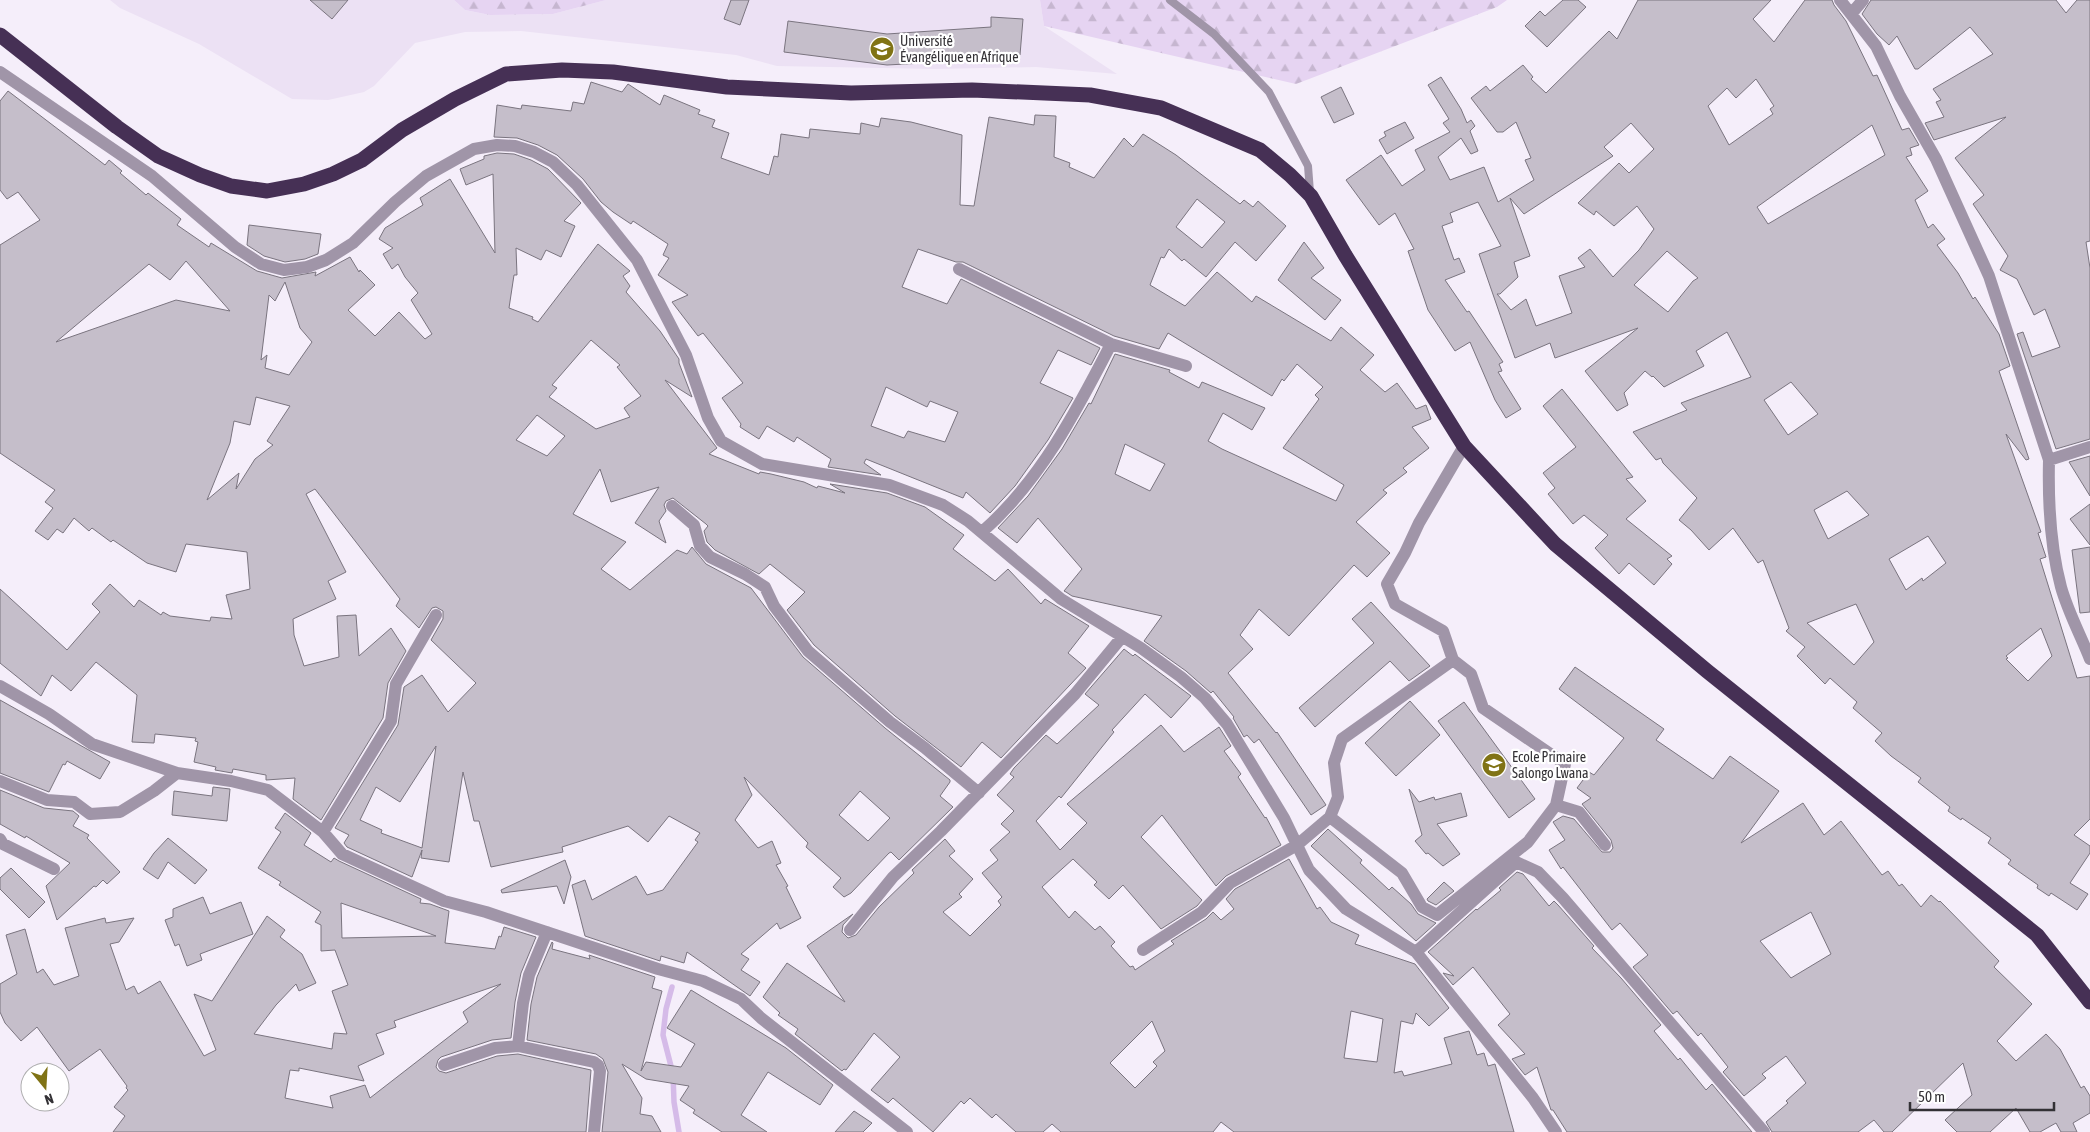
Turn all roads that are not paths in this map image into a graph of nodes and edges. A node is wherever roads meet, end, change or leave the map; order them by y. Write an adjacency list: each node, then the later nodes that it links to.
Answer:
1 (1170, 0): 7 (lane)
2 (1840, 0): 4 (street)
3 (1863, 0): 4 (street)
4 (1852, 13): 13 (street)
5 (0, 35): 7 (highway)
6 (0, 72): 15 (street)
7 (1311, 196): 11 (highway)
8 (960, 269): 9 (street)
9 (1111, 344): 10 (street); 15 (street)
10 (1186, 366)
11 (1464, 446): 19 (street); 35 (highway)
12 (2090, 447): 13 (street)
13 (2050, 460): 18 (street)
14 (672, 506): 23 (street)
15 (982, 532): 17 (street)
16 (436, 615): 26 (street)
17 (1122, 637): 23 (street); 28 (street)
18 (2090, 659)
19 (1453, 660): 24 (street); 25 (street)
20 (0, 686): 21 (street)
21 (177, 773): 22 (street); 26 (street)
22 (0, 781)
23 (979, 792): 31 (street)
24 (1556, 805): 25 (street); 29 (street)
25 (1330, 817): 28 (street)
26 (323, 832): 32 (street)
27 (0, 839): 30 (street)
28 (1297, 845): 33 (street); 34 (street)
29 (1605, 845)
30 (54, 868)
31 (850, 930)
32 (547, 932): 36 (street); 39 (street)
33 (1143, 950)
34 (1416, 952): 40 (street); 41 (street)
35 (2090, 1002)
36 (518, 1046): 37 (street); 38 (street)
37 (444, 1065)
38 (594, 1132)
39 (906, 1132)
40 (1556, 1132)
41 (1764, 1132)

